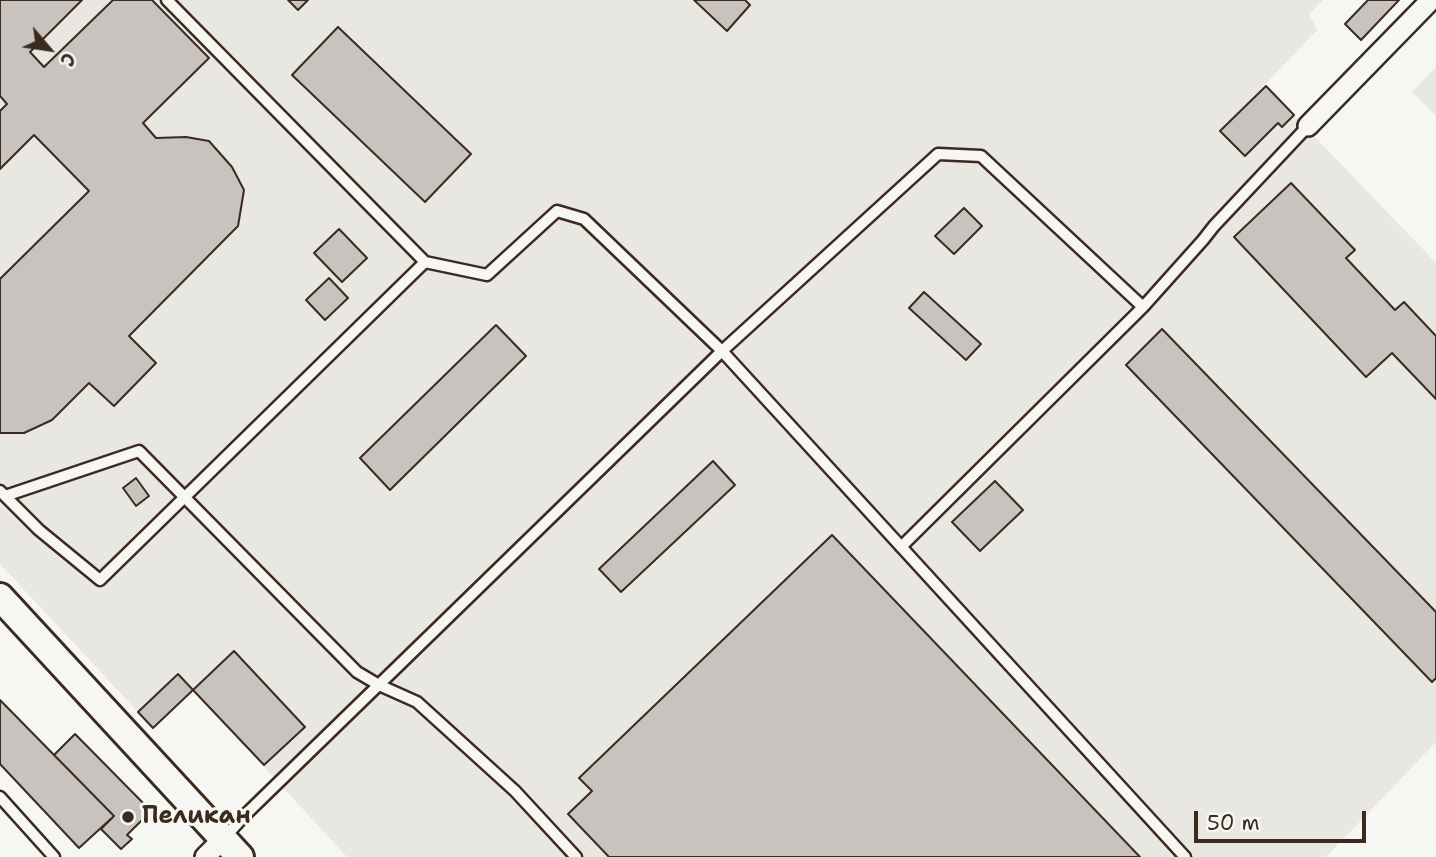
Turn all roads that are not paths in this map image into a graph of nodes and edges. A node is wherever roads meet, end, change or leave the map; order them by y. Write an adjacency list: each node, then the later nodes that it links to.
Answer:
1 (167, 0): 4 (lane)
2 (1431, 0): 3 (street)
3 (1308, 126): 5 (lane)
4 (425, 262): 6 (lane); 8 (lane)
5 (1143, 307): 6 (lane); 9 (lane)
6 (722, 351): 9 (lane); 11 (lane)
7 (2, 494): 8 (lane); 8 (lane)
8 (185, 496): 11 (lane)
9 (901, 547): 16 (lane)
10 (0, 597): 13 (street)
11 (379, 685): 13 (lane); 15 (lane)
12 (0, 797): 14 (lane)
13 (222, 851)
14 (54, 857)
15 (576, 857)
16 (1185, 857)

